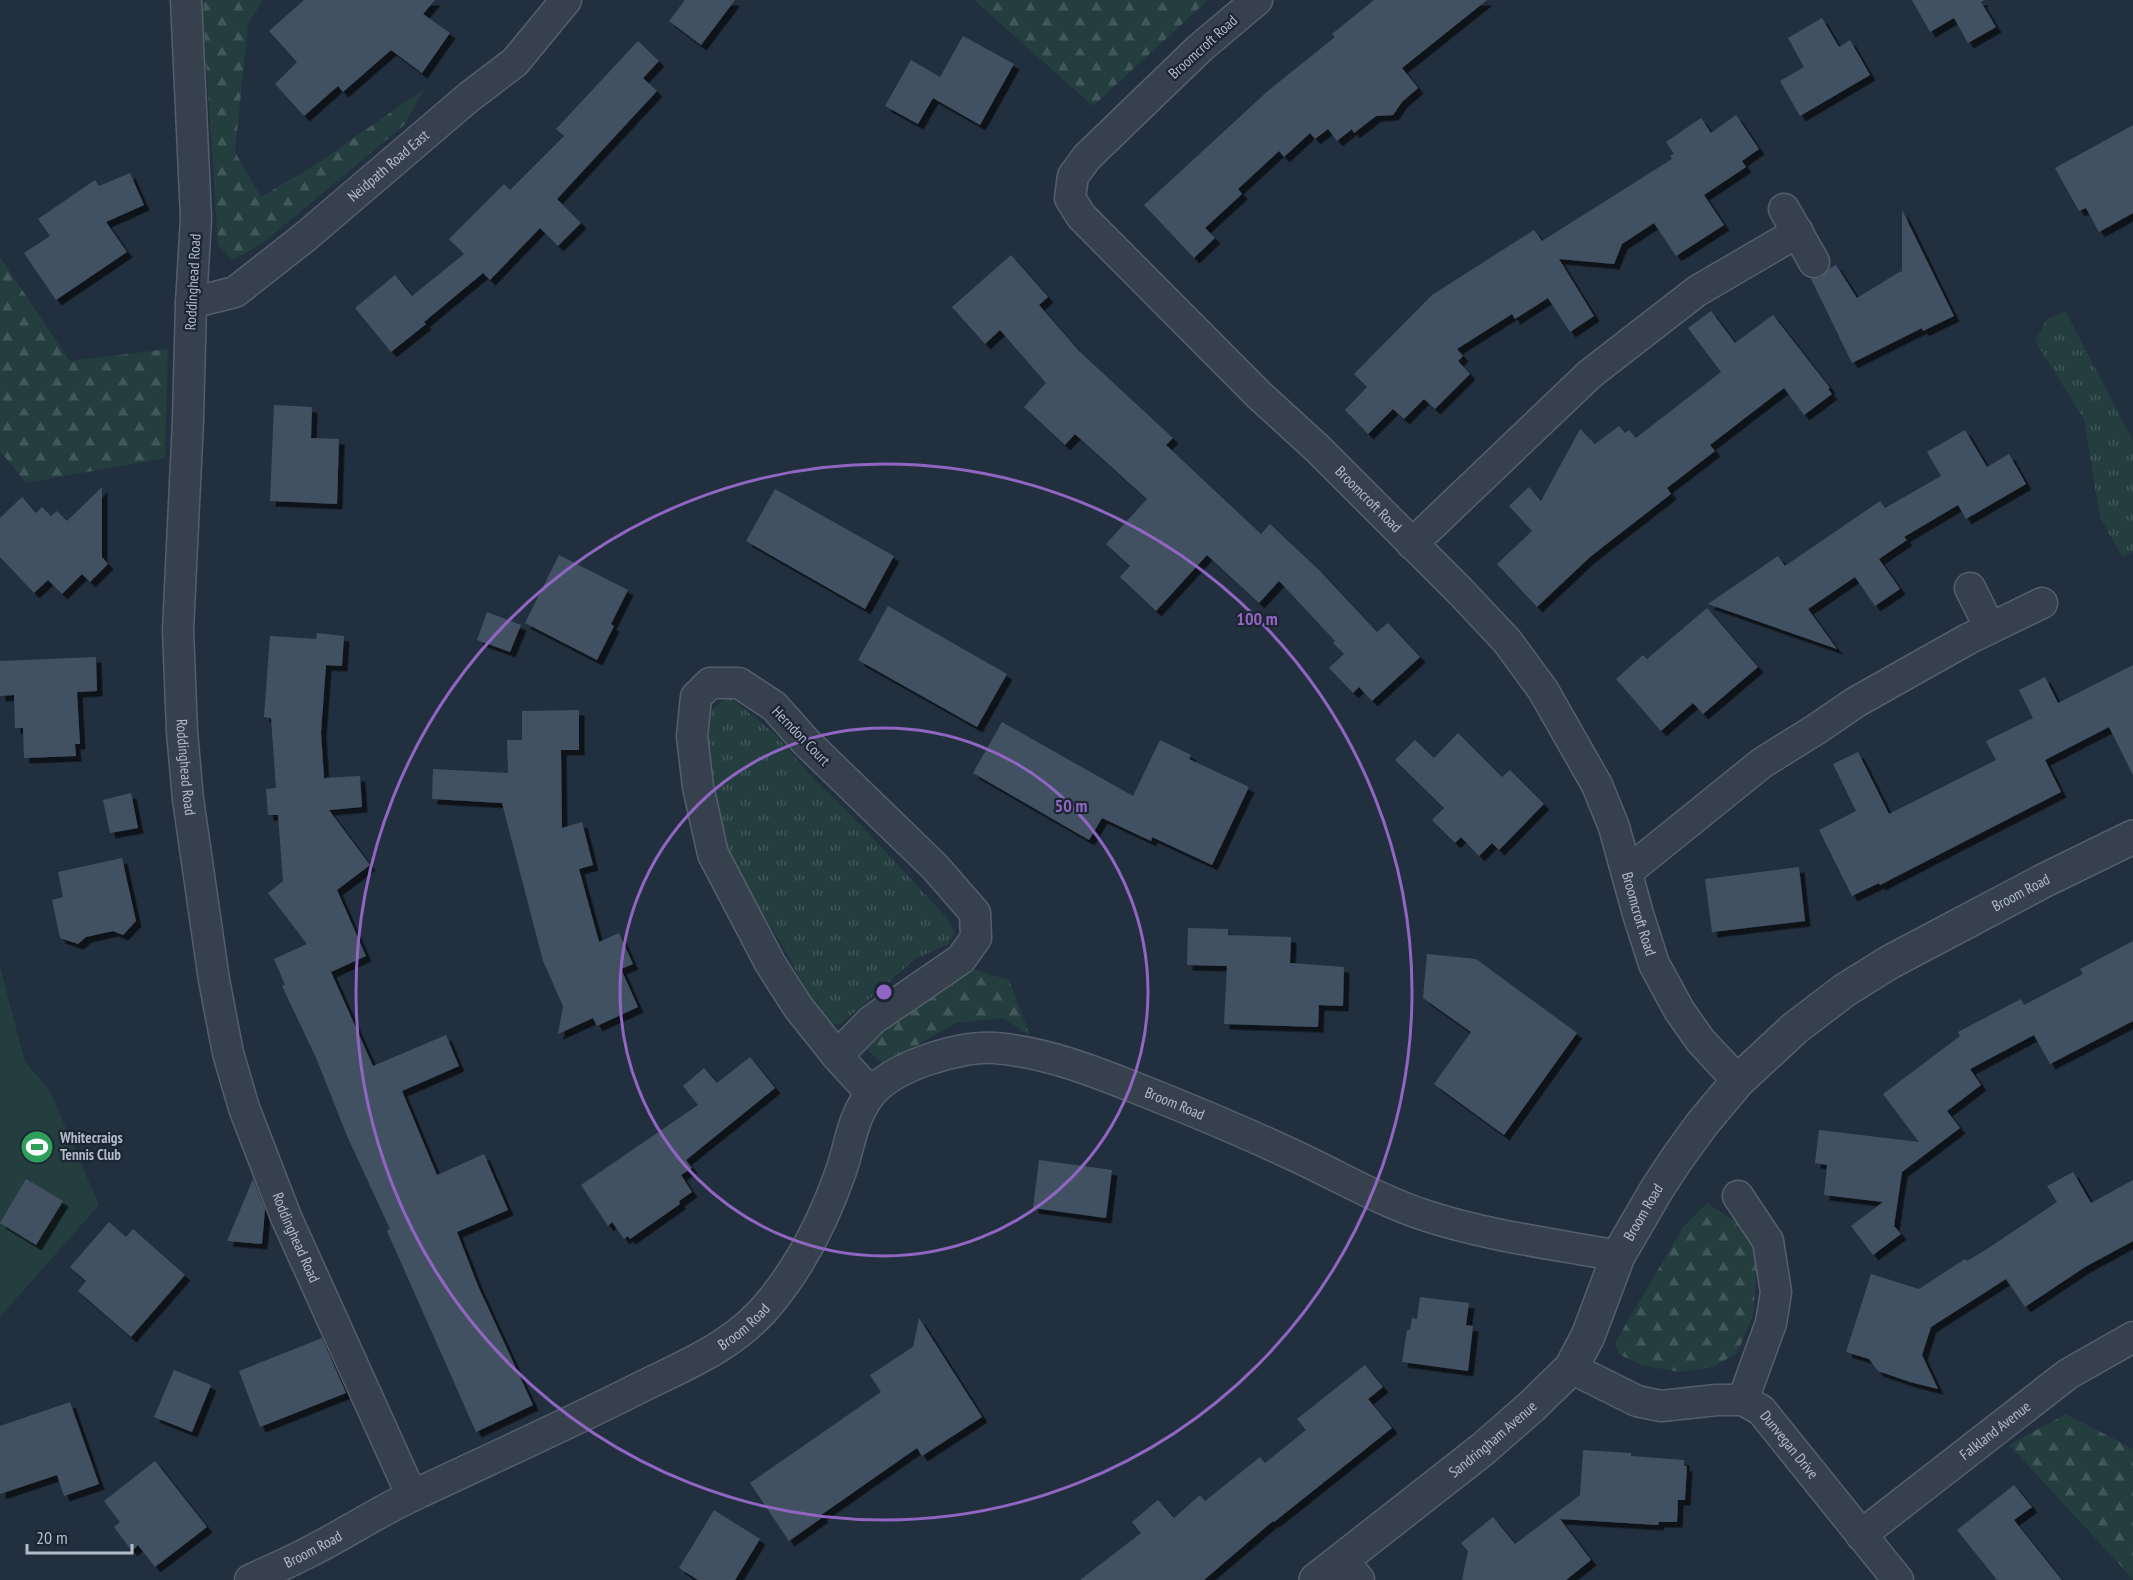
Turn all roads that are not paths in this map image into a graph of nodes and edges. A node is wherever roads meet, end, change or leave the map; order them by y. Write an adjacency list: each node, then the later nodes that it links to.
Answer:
1 (186, 0): 5 (street, Roddinghead Road)
2 (566, 0): 5 (street, Neidpath Road East)
3 (1257, 0): 6 (street, Broomcroft Road)
4 (1814, 262): 6 (street)
5 (191, 303): 20 (street, Roddinghead Road)
6 (1412, 544): 11 (street, Broomcroft Road)
7 (1970, 588): 9 (street)
8 (2042, 603): 9 (street)
9 (1990, 628): 11 (street)
10 (2133, 837): 13 (street, Broom Road)
11 (1627, 872): 13 (street, Broomcroft Road)
12 (837, 1056): 12 (street, Herndon Court); 14 (street, Herndon Court)
13 (1738, 1081): 16 (street, Broom Road)
14 (871, 1093): 16 (street, Broom Road); 20 (street, Broom Road)
15 (1738, 1196): 19 (street)
16 (1618, 1256): 18 (street, Sandringham Avenue)
17 (2133, 1337): 21 (street, Falkland Avenue)
18 (1571, 1368): 19 (street, Dunvegan Drive); 22 (street, Sandringham Avenue)
19 (1743, 1400): 21 (street, Dunvegan Drive)
20 (412, 1496): 23 (street, Broom Road)
21 (1862, 1535): 25 (street, Dunvegan Drive)
22 (1351, 1570): 24 (street, Sandringham Avenue)
23 (250, 1580)
24 (1316, 1580)
25 (1898, 1580)

